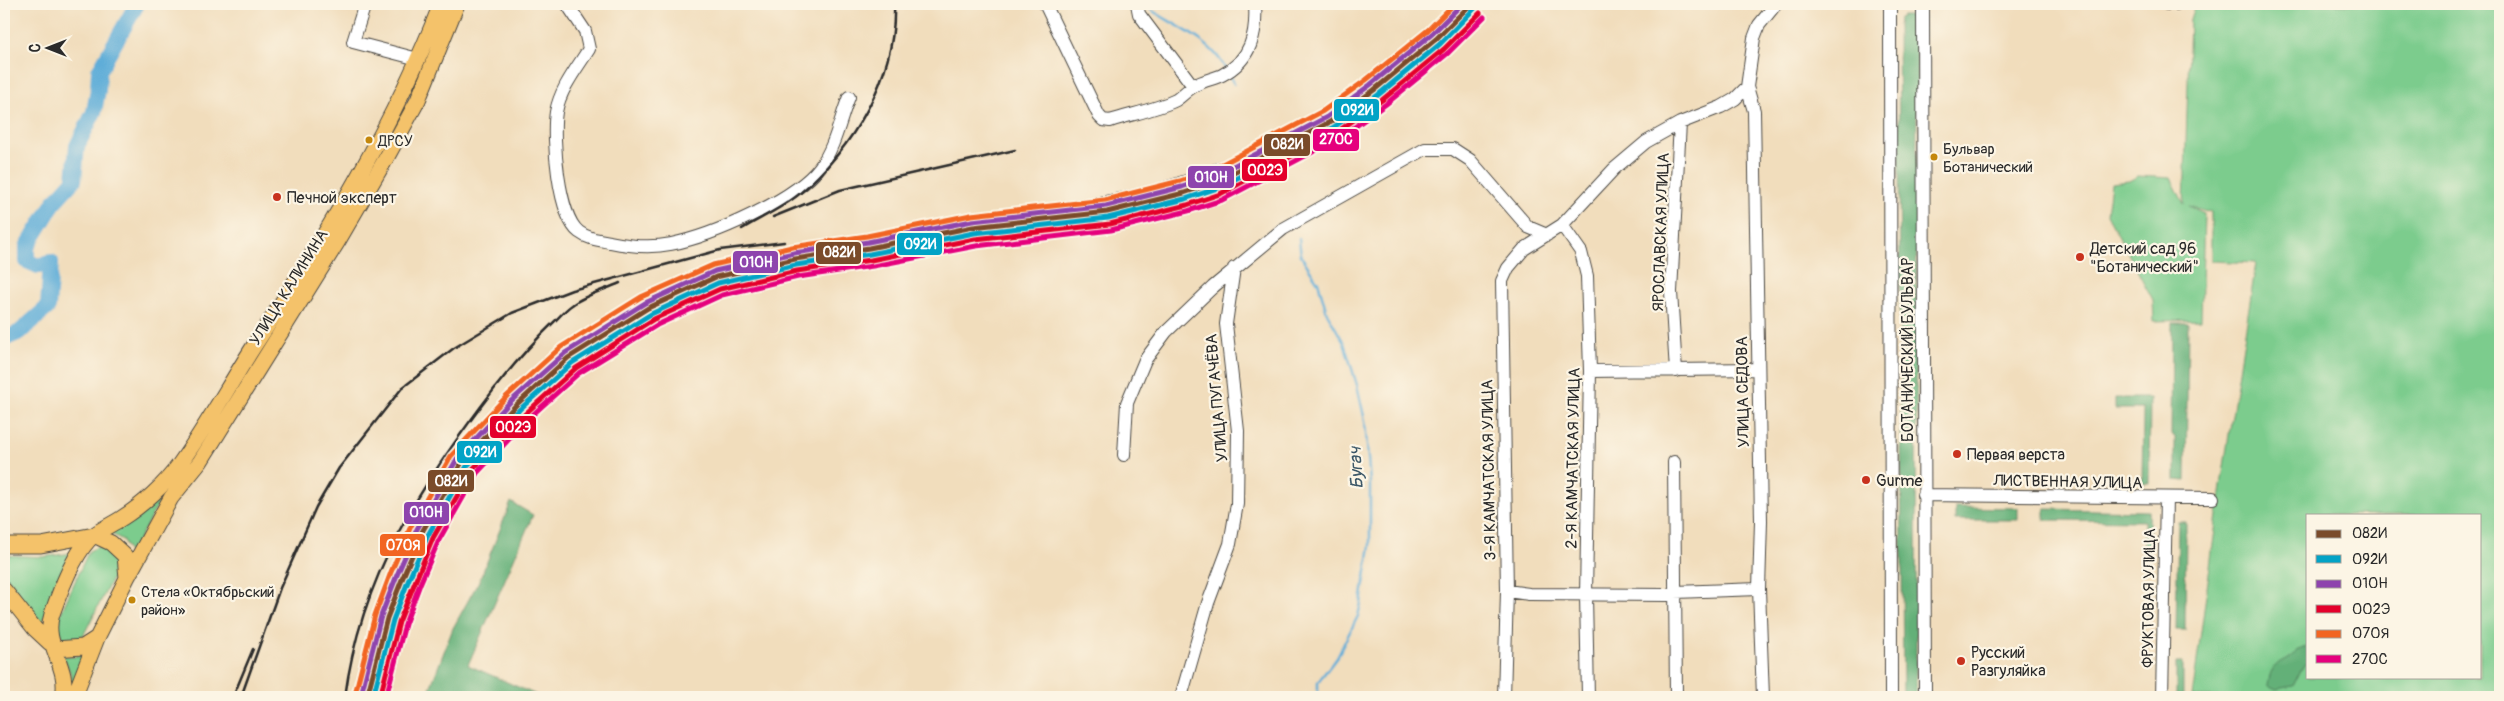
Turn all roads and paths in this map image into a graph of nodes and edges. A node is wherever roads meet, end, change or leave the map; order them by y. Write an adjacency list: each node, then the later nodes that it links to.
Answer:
1 (365, 4): 13 (street)
2 (441, 4): 13 (main road, УЛИЦА КАЛИНИНА)
3 (457, 4): 31 (main road, УЛИЦА КАЛИНИНА)
4 (567, 4): 16 (street)
5 (1045, 4): 14 (street)
6 (1137, 4): 14 (street)
7 (1255, 4): 14 (street)
8 (1776, 4): 15 (street)
9 (1890, 4): 46 (street, БОТАНИЧЕСКИЙ БУЛЬВАР)
10 (1923, 4): 26 (street, БОТАНИЧЕСКИЙ БУЛЬВАР)
11 (2167, 4): 12 (street)
12 (2176, 4)
13 (418, 59): 29 (main road, УЛИЦА КАЛИНИНА)
14 (1193, 86)
15 (1747, 87): 17 (street, 3-Я КАМЧАТСКАЯ УЛИЦА); 21 (street, УЛИЦА СЕДОВА)
16 (848, 97)
17 (1680, 123): 18 (street, 3-Я КАМЧАТСКАЯ УЛИЦА); 23 (street, ЯРОСЛАВСКАЯ УЛИЦА)
18 (1562, 225): 19 (street, 3-Я КАМЧАТСКАЯ УЛИЦА); 22 (street, 2-Я КАМЧАТСКАЯ УЛИЦА)
19 (1547, 235): 20 (street); 34 (street, 3-Я КАМЧАТСКАЯ УЛИЦА)
20 (1234, 268): 24 (street); 41 (street, УЛИЦА ПУГАЧЁВА)
21 (1757, 369): 23 (street); 33 (street, УЛИЦА СЕДОВА)
22 (1590, 371): 23 (street); 36 (street, 2-Я КАМЧАТСКАЯ УЛИЦА)
23 (1676, 371)
24 (1124, 455)
25 (1674, 462): 35 (street)
26 (1923, 495): 27 (street, ЛИСТВЕННАЯ УЛИЦА); 47 (street, БОТАНИЧЕСКИЙ БУЛЬВАР)
27 (2166, 498): 28 (street, ЛИСТВЕННАЯ УЛИЦА); 48 (street, ФРУКТОВАЯ УЛИЦА)
28 (2213, 498)
29 (94, 535): 30 (main road); 31 (main road); 38 (main road)
30 (4, 545)
31 (127, 578): 37 (main road, УЛИЦА КАЛИНИНА)
32 (4, 590): 38 (main road)
33 (1759, 590): 35 (street); 45 (street, УЛИЦА СЕДОВА)
34 (1507, 591): 36 (street); 42 (street, 3-Я КАМЧАТСКАЯ УЛИЦА)
35 (1676, 592): 36 (street); 44 (street)
36 (1586, 595): 43 (street, 2-Я КАМЧАТСКАЯ УЛИЦА)
37 (97, 638): 38 (main road); 40 (main road, УЛИЦА КАЛИНИНА)
38 (52, 646): 39 (main road)
39 (63, 697)
40 (74, 697)
41 (1181, 697)
42 (1504, 697)
43 (1588, 697)
44 (1676, 697)
45 (1763, 697)
46 (1892, 697)
47 (1924, 697)
48 (2162, 697)

